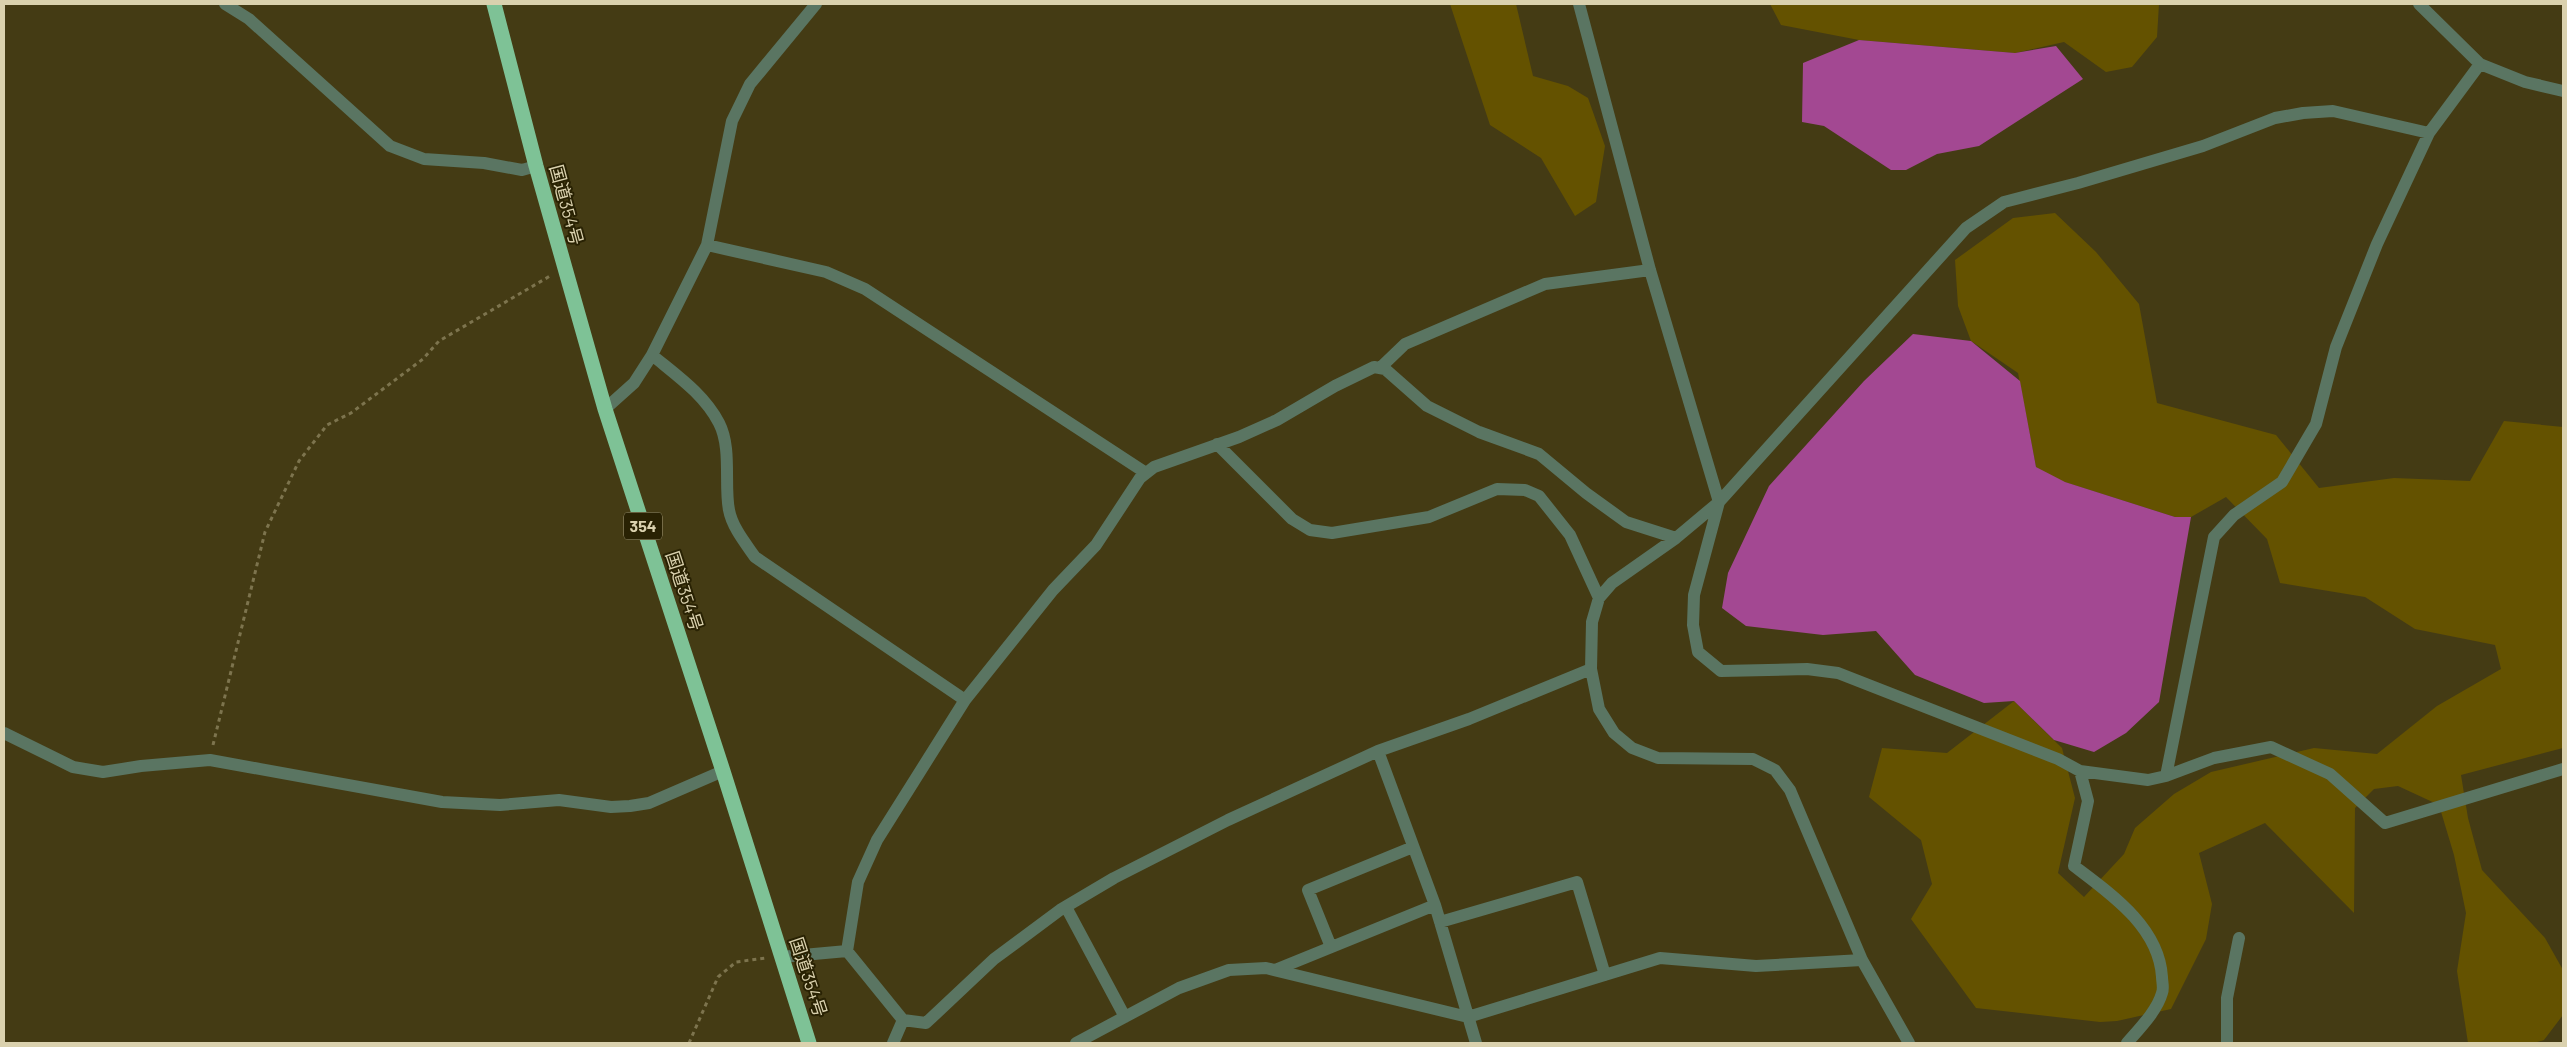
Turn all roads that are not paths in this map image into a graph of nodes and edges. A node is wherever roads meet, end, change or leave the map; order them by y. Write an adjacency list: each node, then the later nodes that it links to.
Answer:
1 (225, 4): 9 (street)
2 (494, 4): 9 (highway, 国道354号 / 354)
3 (816, 4): 10 (street)
4 (1579, 4): 11 (street)
5 (2419, 4): 6 (street)
6 (2480, 64): 7 (street); 8 (street)
7 (2563, 91)
8 (2429, 133): 17 (street); 27 (street)
9 (536, 166): 14 (highway, 国道354号 / 354)
10 (707, 245): 12 (street); 16 (street)
11 (1650, 270): 13 (street); 17 (street)
12 (652, 355): 14 (street); 21 (street)
13 (1380, 368): 15 (street); 18 (street)
14 (605, 409): 25 (highway, 国道354号 / 354)
15 (1217, 444): 16 (street); 19 (street)
16 (1146, 473): 21 (street)
17 (1719, 502): 18 (street); 26 (street)
18 (1676, 538): 19 (street)
19 (1599, 598): 20 (street)
20 (1591, 669): 23 (street); 36 (street)
21 (965, 700): 34 (street)
22 (4, 733): 25 (street)
23 (1378, 751): 28 (street); 30 (street)
24 (2563, 769): 27 (street)
25 (723, 771): 35 (highway, 国道354号 / 354)
26 (2080, 771): 27 (street); 48 (street)
27 (2166, 776)
28 (1413, 847): 29 (street); 33 (street)
29 (1435, 905): 31 (street); 33 (street)
30 (1066, 907): 39 (street); 41 (street)
31 (1440, 922): 38 (street); 40 (street)
32 (2239, 938): 49 (street)
33 (1331, 947): 37 (street)
34 (846, 951): 35 (street); 41 (street)
35 (781, 957): 43 (highway, 国道354号 / 354)
36 (1862, 960): 38 (street); 47 (street)
37 (1275, 970): 39 (street); 40 (street)
38 (1605, 975): 40 (street)
39 (1125, 1017): 42 (street)
40 (1468, 1017): 46 (street)
41 (903, 1020): 44 (street)
42 (1090, 1040): 45 (street)
43 (809, 1043)
44 (893, 1043)
45 (1076, 1043)
46 (1476, 1043)
47 (1909, 1043)
48 (2127, 1043)
49 (2227, 1043)

